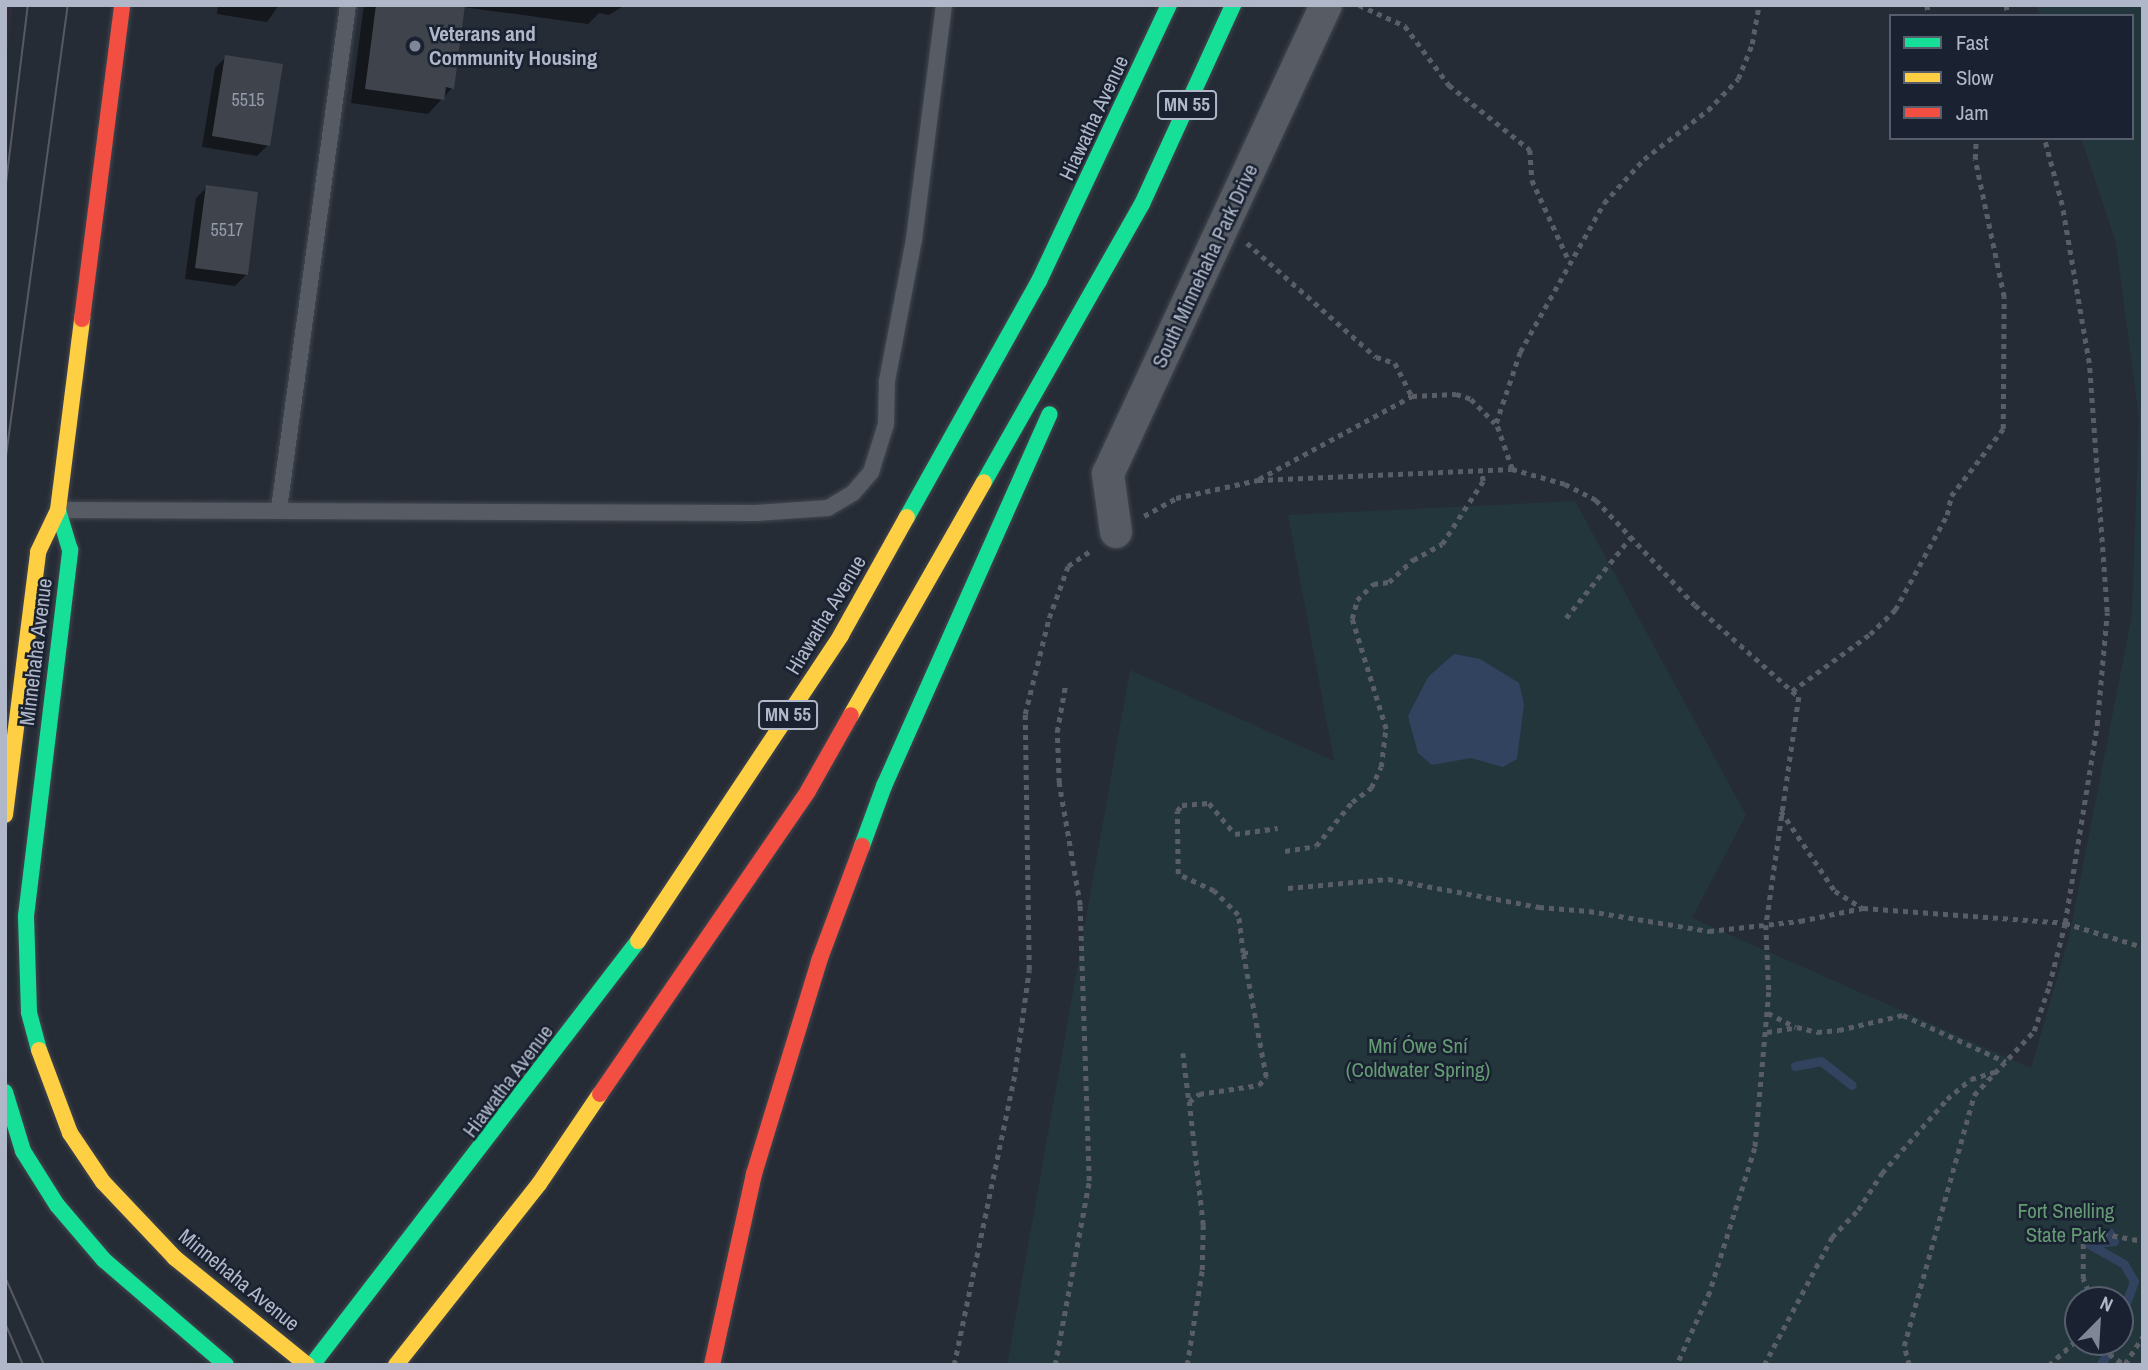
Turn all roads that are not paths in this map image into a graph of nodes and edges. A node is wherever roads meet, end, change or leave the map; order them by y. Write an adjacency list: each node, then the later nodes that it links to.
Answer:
1 (122, 5): 11 (main road, Minnehaha Avenue)
2 (348, 5): 10 (lane)
3 (944, 5): 10 (lane)
4 (1169, 5): 16 (main road, Hiawatha Avenue / MN 55)
5 (1233, 5): 7 (main road, MN 55)
6 (1326, 5): 12 (street, South Minnehaha Park Drive)
7 (1142, 204): 8 (main road, MN 55); 17 (main road)
8 (1075, 357)
9 (1058, 396): 18 (main road)
10 (279, 509): 11 (lane)
11 (58, 510): 13 (main road, Minnehaha Avenue); 16 (main road, Minnehaha Avenue)
12 (1116, 532)
13 (5, 815)
14 (5, 1092): 15 (main road)
15 (226, 1365)
16 (309, 1365)
17 (396, 1365)
18 (712, 1365)

